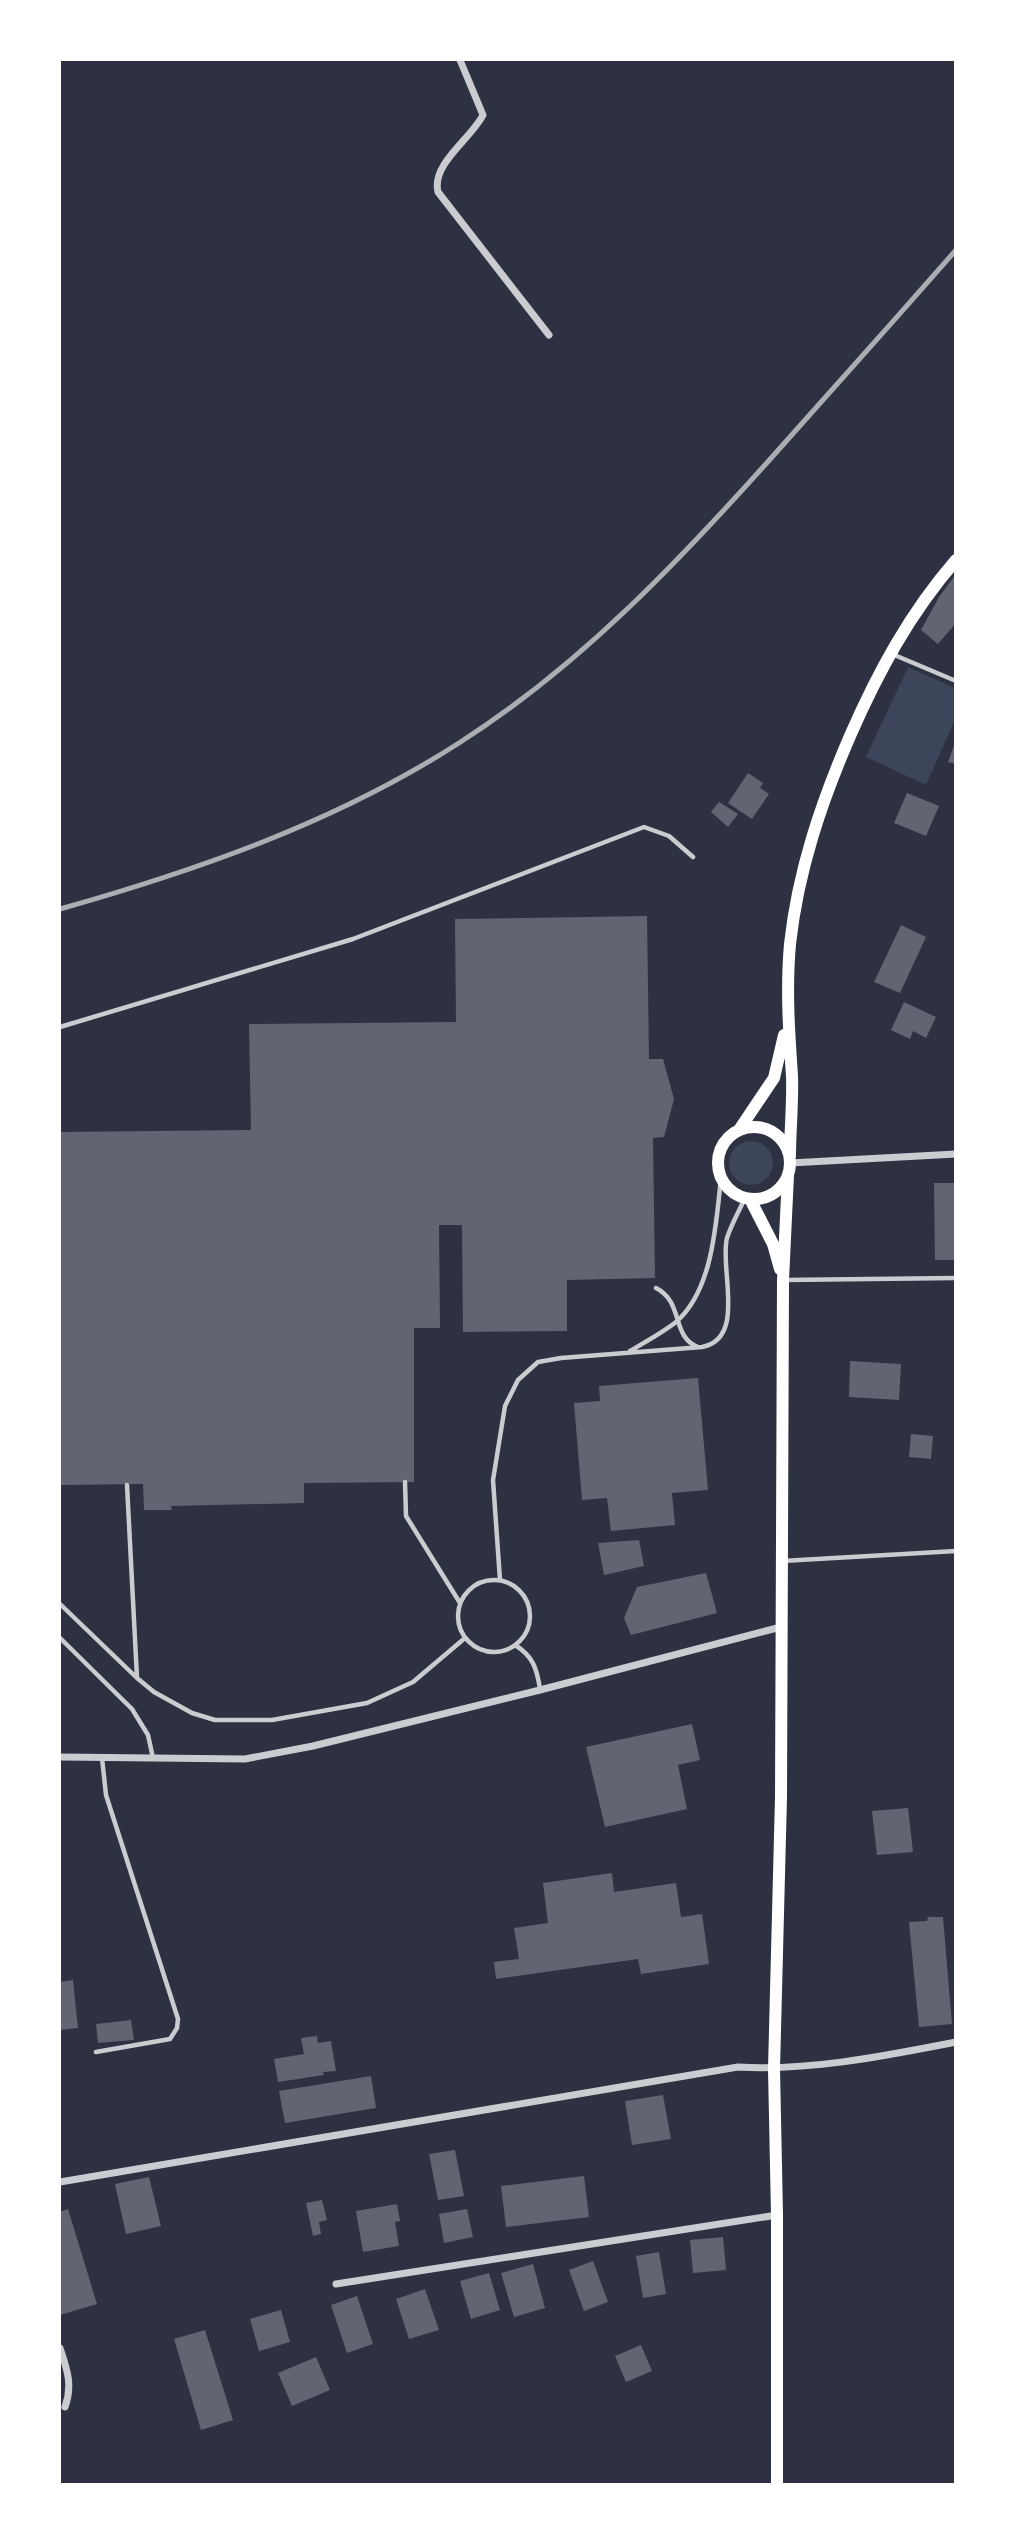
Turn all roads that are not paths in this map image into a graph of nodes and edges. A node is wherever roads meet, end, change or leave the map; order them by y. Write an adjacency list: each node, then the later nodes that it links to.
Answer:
1 (460, 60): 2 (street)
2 (549, 335)
3 (956, 560): 4 (main road)
4 (889, 653): 5 (lane); 7 (main road)
5 (956, 681)
6 (693, 857): 8 (lane)
7 (787, 1021): 9 (main road); 11 (main road)
8 (60, 1027)
9 (739, 1130): 11 (main road); 12 (main road)
10 (956, 1154): 11 (street)
11 (789, 1164): 13 (main road); 15 (main road)
12 (721, 1178): 13 (main road); 17 (lane)
13 (747, 1198): 15 (main road); 18 (lane)
14 (956, 1278): 15 (lane)
15 (783, 1280): 23 (main road)
16 (656, 1288): 17 (lane)
17 (678, 1320): 18 (lane); 19 (lane)
18 (702, 1347): 19 (lane)
19 (628, 1352): 24 (lane)
20 (405, 1482): 25 (lane)
21 (127, 1485): 31 (lane)
22 (956, 1551): 23 (lane)
23 (782, 1561): 27 (main road)
24 (500, 1580): 25 (lane); 30 (lane)
25 (460, 1603): 29 (lane)
26 (60, 1604): 31 (lane)
27 (781, 1627): 32 (street); 38 (main road)
28 (60, 1638): 35 (lane)
29 (465, 1638): 30 (lane); 31 (lane)
30 (515, 1645): 32 (lane)
31 (137, 1678)
32 (540, 1690): 35 (street)
33 (60, 1757): 34 (street)
34 (102, 1757): 35 (street); 37 (lane)
35 (153, 1758)
36 (956, 2042): 38 (street)
37 (96, 2052)
38 (774, 2069): 39 (street); 40 (main road)
39 (60, 2182)
40 (777, 2215): 41 (street); 44 (main road)
41 (336, 2284)
42 (60, 2348): 43 (street)
43 (65, 2407)
44 (777, 2484)

